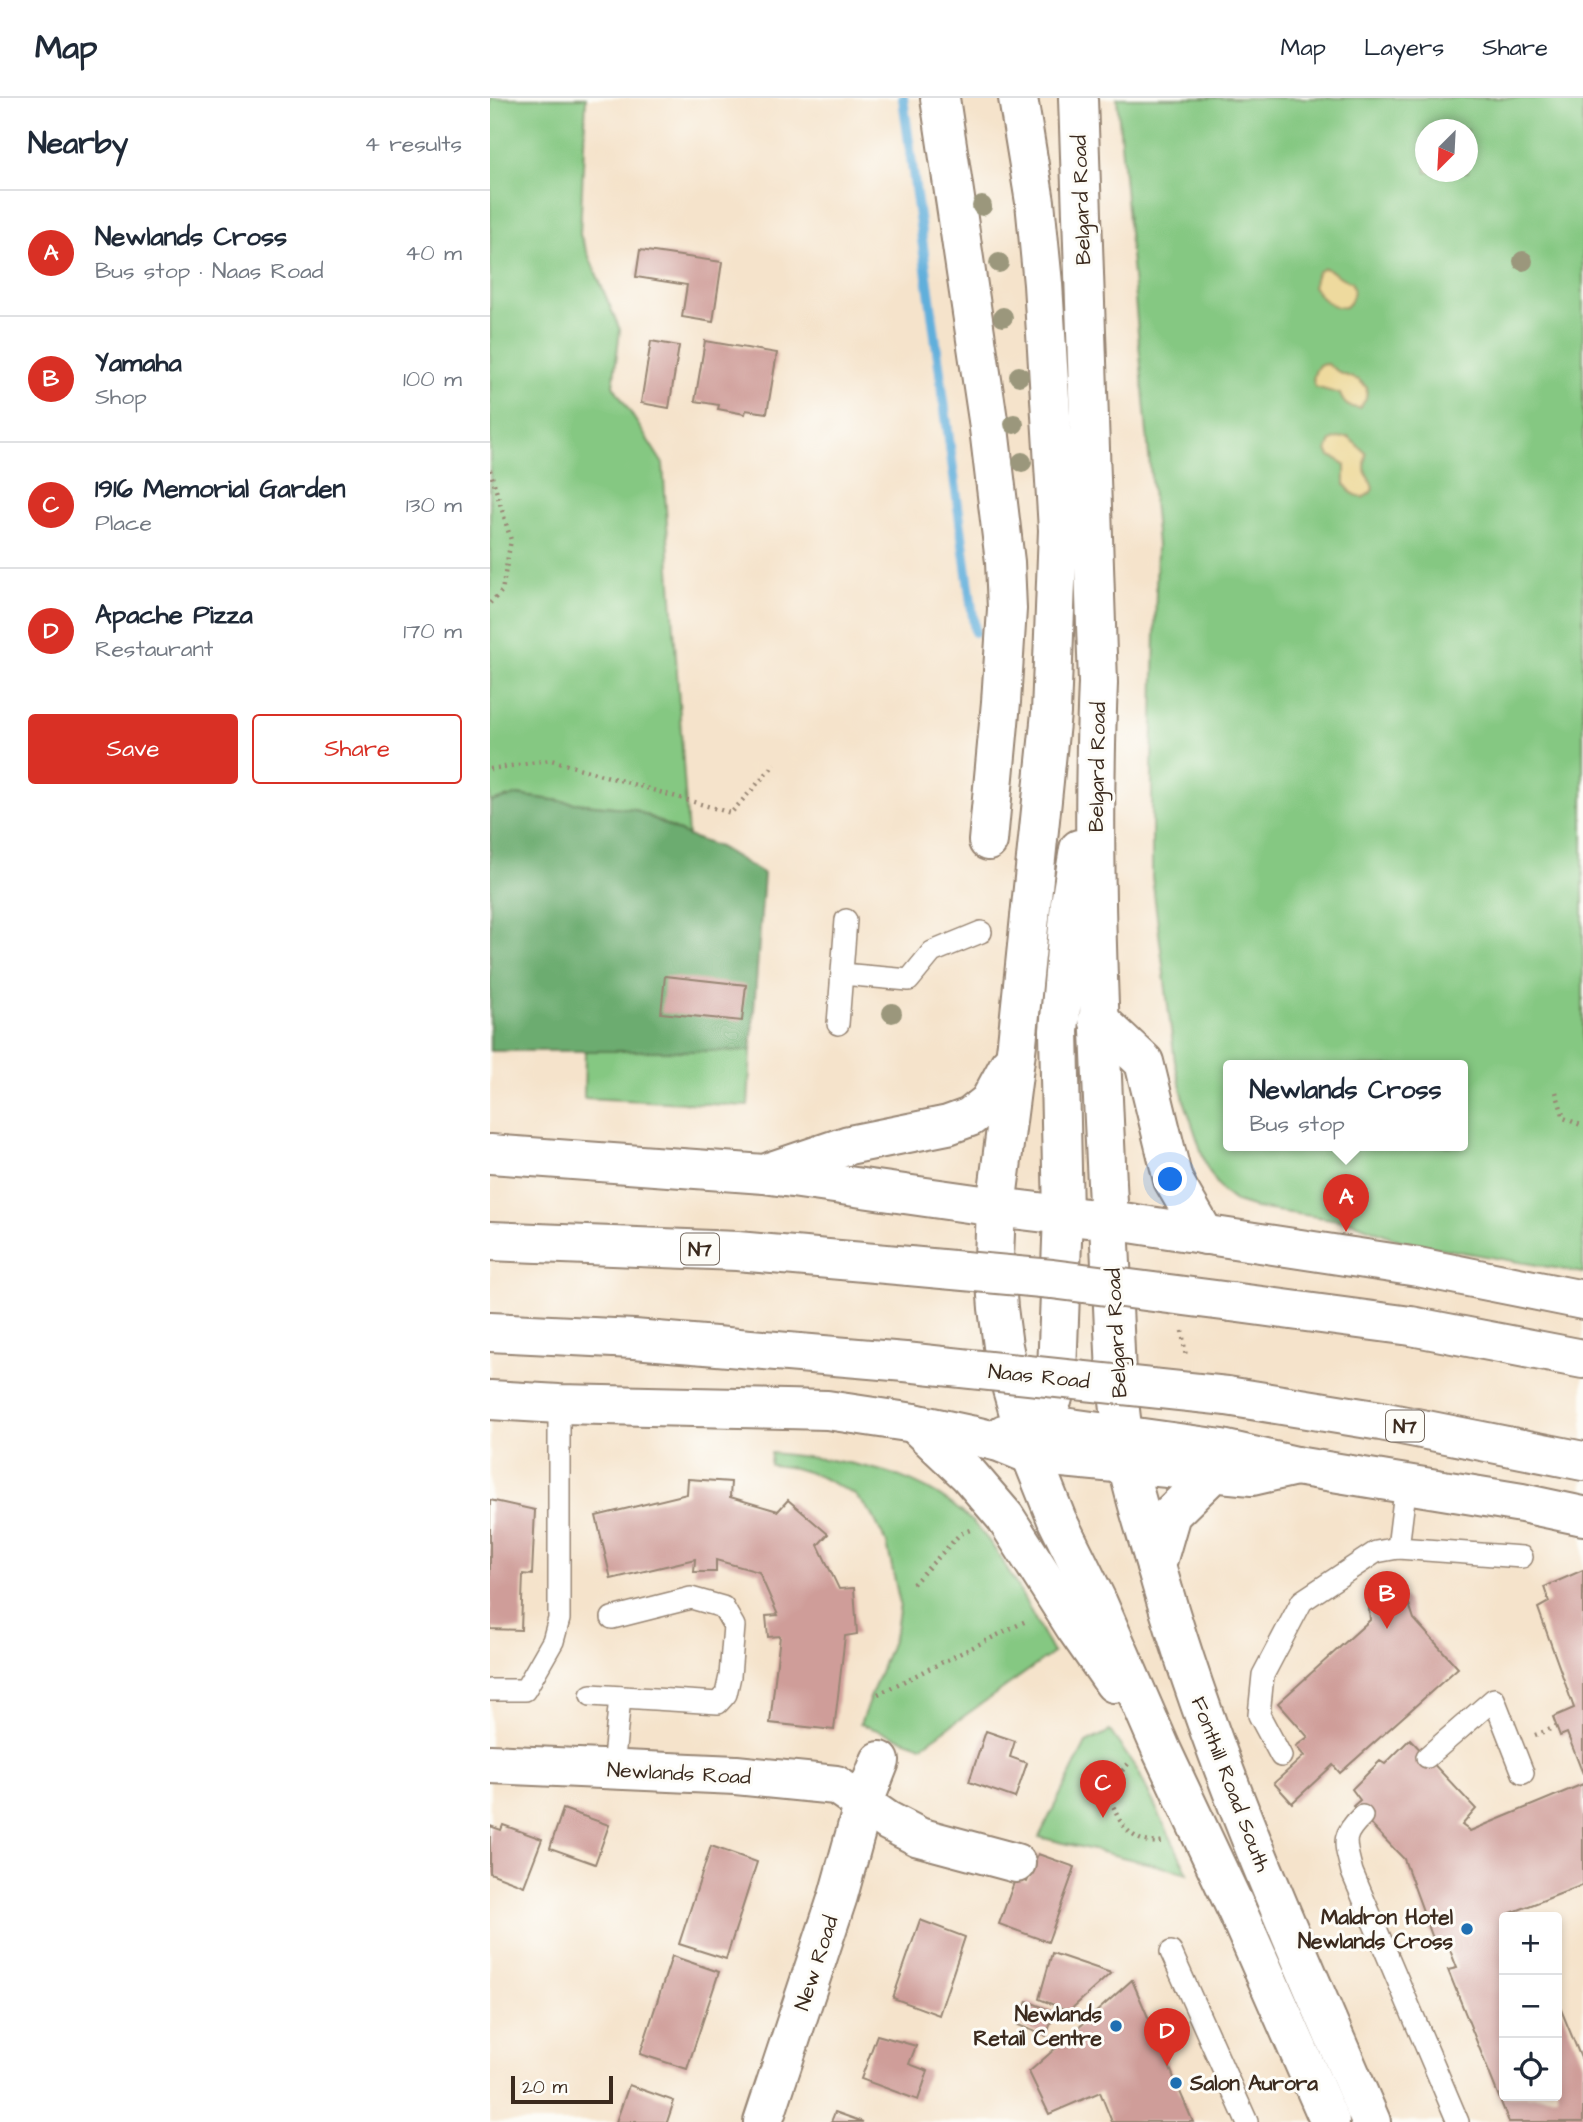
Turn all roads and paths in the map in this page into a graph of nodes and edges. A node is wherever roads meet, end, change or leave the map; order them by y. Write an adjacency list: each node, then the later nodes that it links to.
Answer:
1 (940, 98): 11 (main road)
2 (1018, 98): 5 (main road, Belgard Road)
3 (1043, 98): 5 (main road, Belgard Road)
4 (1078, 98): 8 (main road, Belgard Road)
5 (1035, 202): 17 (main road, Belgard Road)
6 (490, 470): 7 (path)
7 (490, 603)
8 (1096, 750): 15 (main road, Belgard Road); 23 (main road)
9 (775, 764): 10 (path)
10 (490, 769)
11 (988, 841)
12 (846, 920): 14 (lane)
13 (981, 932): 14 (lane)
14 (842, 974): 16 (lane)
15 (1098, 1019): 24 (main road, Belgard Road); 25 (main road)
16 (838, 1024)
17 (1017, 1043): 21 (main road); 22 (main road, Belgard Road)
18 (1556, 1092): 19 (path)
19 (1583, 1126)
20 (490, 1154): 21 (main road)
21 (764, 1174): 22 (main road)
22 (996, 1208): 23 (main road); 33 (main road, Belgard Road)
23 (1063, 1215): 24 (main road); 33 (main road)
24 (1110, 1220): 25 (main road); 34 (main road, Belgard Road)
25 (1205, 1235): 27 (main road)
26 (490, 1241): 29 (main road, N7, bridge)
27 (1583, 1300)
28 (490, 1332): 35 (main road, Naas Road / N7, bridge)
29 (1583, 1359)
30 (490, 1400): 31 (main road)
31 (559, 1404): 32 (main road); 47 (lane)
32 (914, 1423): 33 (main road); 45 (main road)
33 (1031, 1435): 34 (main road); 51 (main road, Fonthill Road South)
34 (1126, 1450): 36 (main road); 37 (main road); 43 (main road, Fonthill Road South)
35 (1583, 1461)
36 (1296, 1466): 37 (main road); 38 (main road)
37 (1213, 1473): 43 (main road)
38 (1406, 1483): 39 (main road); 41 (lane)
39 (1583, 1516)
40 (972, 1529): 44 (path)
41 (1398, 1548): 42 (lane); 52 (lane)
42 (1522, 1557)
43 (1156, 1566): 66 (main road, Fonthill Road South)
44 (913, 1584)
45 (1060, 1605): 49 (path); 51 (main road)
46 (612, 1618): 50 (lane)
47 (490, 1690)
48 (591, 1695): 50 (lane)
49 (878, 1695)
50 (620, 1697): 56 (lane)
51 (1148, 1755): 60 (path); 65 (main road, Fonthill Road South)
52 (1281, 1756)
53 (1427, 1757): 57 (lane)
54 (880, 1760): 58 (main road, New Road)
55 (490, 1764): 56 (main road, Newlands Road)
56 (613, 1769): 58 (main road, Newlands Road)
57 (1523, 1773)
58 (864, 1802): 61 (main road, Newlands Road); 63 (main road, New Road)
59 (1362, 1816): 67 (lane)
60 (1169, 1839)
61 (1016, 1863)
62 (1171, 1952): 64 (lane)
63 (763, 2122)
64 (1247, 2122)
65 (1331, 2122)
66 (1371, 2122)
67 (1458, 2122)

